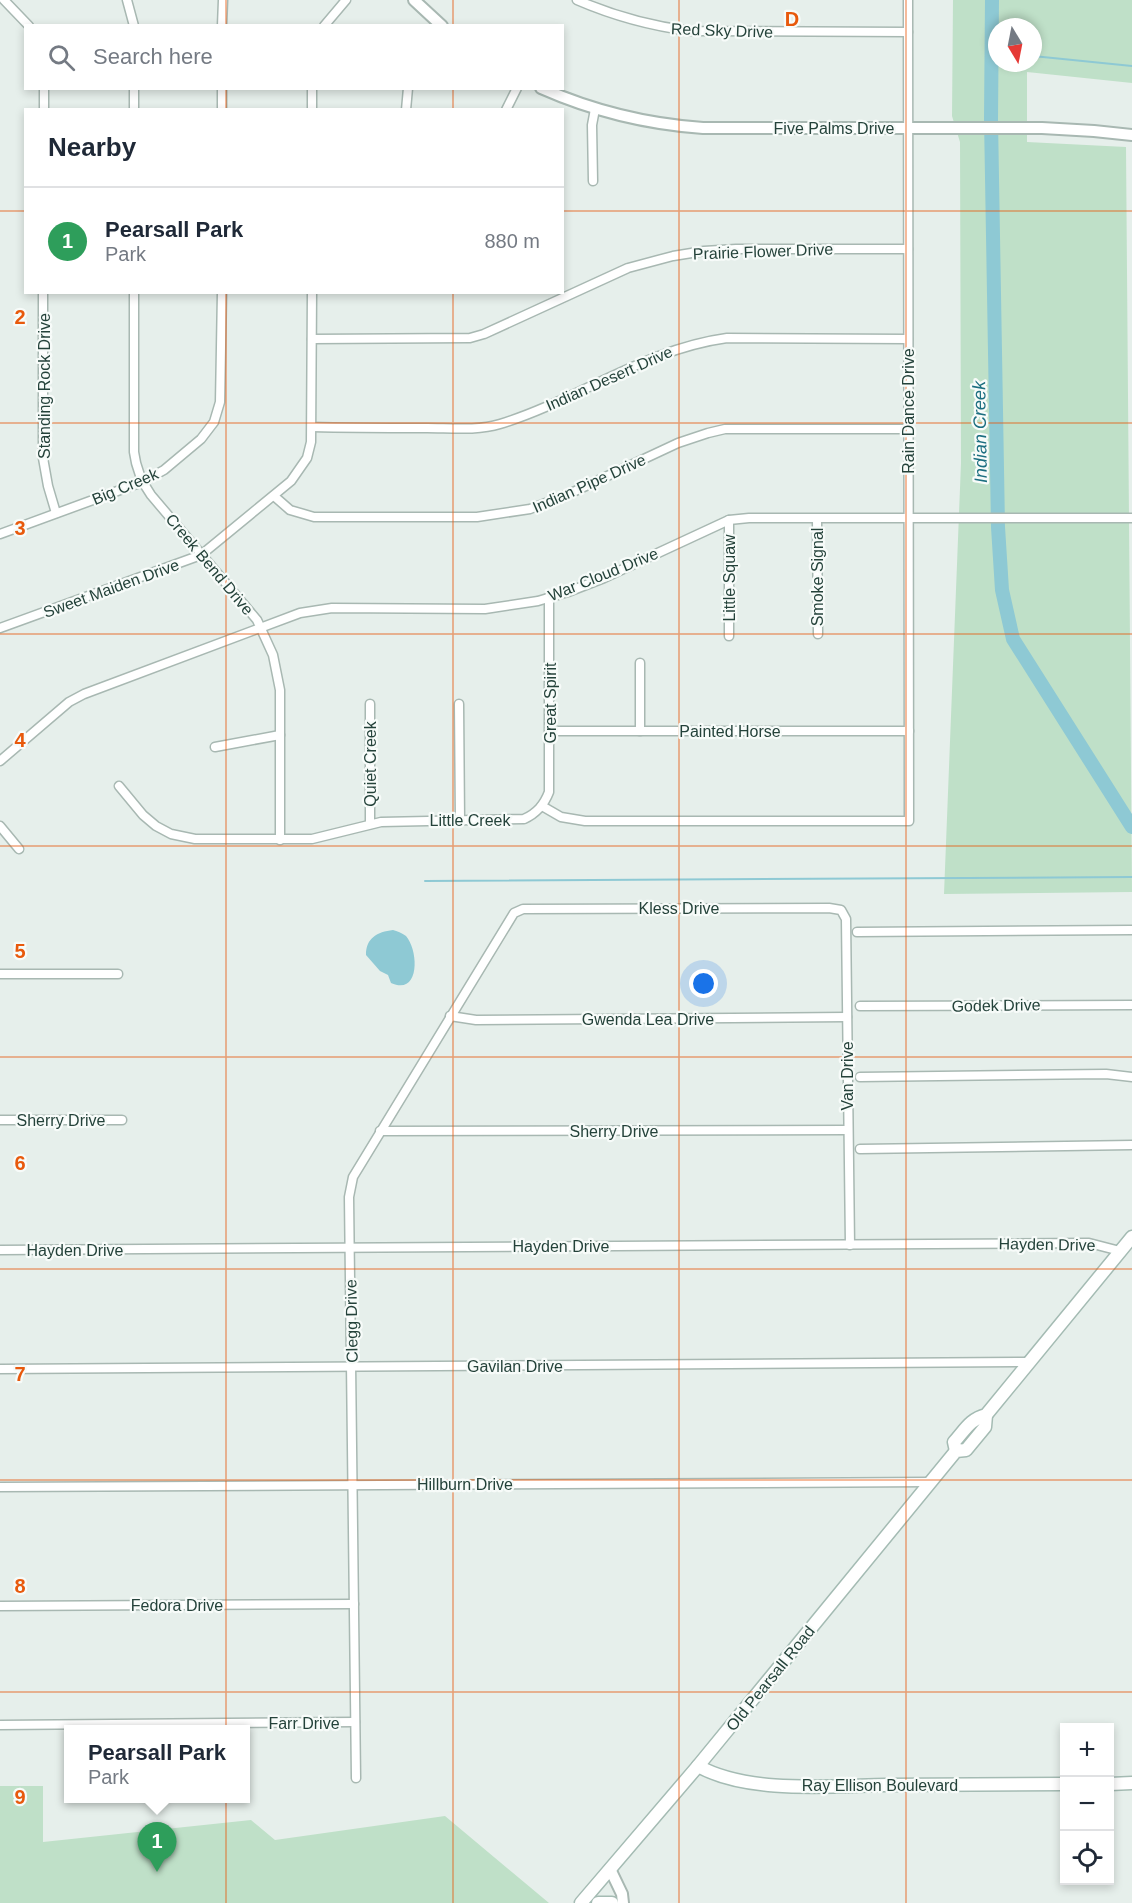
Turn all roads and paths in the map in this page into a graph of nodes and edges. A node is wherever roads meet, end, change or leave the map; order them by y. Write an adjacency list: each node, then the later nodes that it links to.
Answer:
1 (4, 0): 8 (street)
2 (128, 0): 9 (street)
3 (222, 0): 10 (street)
4 (346, 0): 11 (street)
5 (414, 0): 12 (street)
6 (577, 0): 13 (street, Red Sky Drive)
7 (908, 0): 13 (street, Rain Dance Drive)
8 (28, 24)
9 (134, 24)
10 (222, 24)
11 (326, 24)
12 (440, 24)
13 (908, 32): 28 (street, Rain Dance Drive)
14 (44, 90): 21 (street)
15 (134, 90): 22 (street)
16 (222, 90): 23 (street)
17 (312, 90): 24 (street)
18 (408, 90): 25 (street)
19 (516, 90): 26 (street)
20 (546, 90): 27 (street, Five Palms Drive)
21 (44, 108)
22 (134, 108)
23 (222, 108)
24 (312, 108)
25 (406, 108)
26 (507, 108)
27 (595, 110): 28 (street, Five Palms Drive); 30 (street)
28 (907, 129): 29 (street, Five Palms Drive); 31 (street, Rain Dance Drive)
29 (1132, 135)
30 (593, 181)
31 (908, 249): 36 (street, Prairie Flower Drive); 37 (street, Rain Dance Drive)
32 (43, 294): 42 (street, Standing Rock Drive)
33 (134, 294): 40 (street, Creek Bend Drive)
34 (222, 294): 40 (street, Big Creek)
35 (312, 294): 36 (street, Sweet Maiden Drive)
36 (312, 339): 38 (street, Sweet Maiden Drive)
37 (908, 339): 38 (street, Indian Desert Drive); 39 (street, Rain Dance Drive)
38 (312, 427): 41 (street, Sweet Maiden Drive)
39 (908, 429): 41 (street, Indian Pipe Drive); 45 (street, Rain Dance Drive)
40 (142, 482): 42 (street, Big Creek); 48 (street, Creek Bend Drive)
41 (274, 496): 48 (street, Sweet Maiden Drive)
42 (56, 513): 47 (street, Big Creek)
43 (1132, 518): 45 (street, War Cloud Drive)
44 (817, 519): 45 (street, War Cloud Drive); 46 (street, War Cloud Drive); 52 (street, Smoke Signal)
45 (908, 519): 59 (street, Rain Dance Drive)
46 (729, 520): 49 (street, War Cloud Drive); 53 (street, Little Squaw)
47 (0, 534)
48 (201, 555): 50 (street, Sweet Maiden Drive); 51 (street, Creek Bend Drive)
49 (549, 597): 51 (street, War Cloud Drive); 57 (street, Great Spirit)
50 (0, 628)
51 (261, 628): 60 (street, Creek Bend Drive); 62 (street, War Cloud Drive)
52 (818, 634)
53 (729, 636)
54 (640, 663): 58 (street)
55 (370, 704): 66 (street, Quiet Creek)
56 (459, 704): 65 (street)
57 (550, 731): 58 (street, Painted Horse); 64 (street, Great Spirit)
58 (640, 731): 59 (street, Painted Horse)
59 (909, 731): 64 (street, Rain Dance Drive)
60 (280, 735): 61 (street); 68 (street, Creek Bend Drive)
61 (215, 747)
62 (0, 761)
63 (119, 786): 68 (street, Little Creek)
64 (542, 806): 65 (street, Little Creek)
65 (460, 821): 66 (street, Little Creek)
66 (370, 824): 68 (street, Little Creek)
67 (0, 826): 69 (street)
68 (280, 840)
69 (19, 849)
70 (841, 910): 71 (street, Kless Drive); 79 (street, Van Drive)
71 (517, 912): 78 (street, Clegg Drive)
72 (1132, 930): 73 (street)
73 (857, 932)
74 (0, 974): 75 (street)
75 (118, 974)
76 (1132, 1005): 77 (street, Godek Drive)
77 (860, 1006)
78 (450, 1016): 79 (street, Gwenda Lea Drive); 85 (street, Clegg Drive)
79 (846, 1017): 84 (street, Van Drive)
80 (860, 1077): 81 (street)
81 (1132, 1077)
82 (0, 1120): 83 (street, Sherry Drive)
83 (122, 1120)
84 (847, 1130): 85 (street, Sherry Drive); 89 (street, Van Drive)
85 (380, 1131): 90 (street, Clegg Drive)
86 (1132, 1145): 87 (street)
87 (860, 1149)
88 (1132, 1237): 92 (main road, Old Pearsall Road)
89 (850, 1245): 90 (street, Hayden Drive); 92 (street, Hayden Drive)
90 (350, 1248): 91 (street, Hayden Drive); 94 (street, Clegg Drive)
91 (0, 1250)
92 (1120, 1251): 93 (main road, Old Pearsall Road)
93 (1029, 1362): 94 (street, Gavilan Drive); 96 (main road, Old Pearsall Road)
94 (352, 1366): 95 (street, Gavilan Drive); 97 (street, Clegg Drive)
95 (0, 1369)
96 (931, 1482): 97 (street, Hillburn Drive); 103 (main road, Old Pearsall Road)
97 (352, 1485): 98 (street, Hillburn Drive); 99 (street, Clegg Drive)
98 (0, 1487)
99 (354, 1604): 100 (street, Fedora Drive); 101 (street, Clegg Drive)
100 (0, 1606)
101 (356, 1722): 102 (street, Farr Drive); 104 (street, Clegg Drive)
102 (0, 1725)
103 (698, 1766): 106 (main road, Ray Ellison Boulevard); 108 (main road, Old Pearsall Road)
104 (356, 1778)
105 (1132, 1783): 107 (main road)
106 (1060, 1784)
107 (1114, 1784)
108 (610, 1869): 109 (main road, Old Pearsall Road); 112 (street)
109 (581, 1903)
110 (598, 1903): 111 (main road)
111 (612, 1903)
112 (623, 1903)

